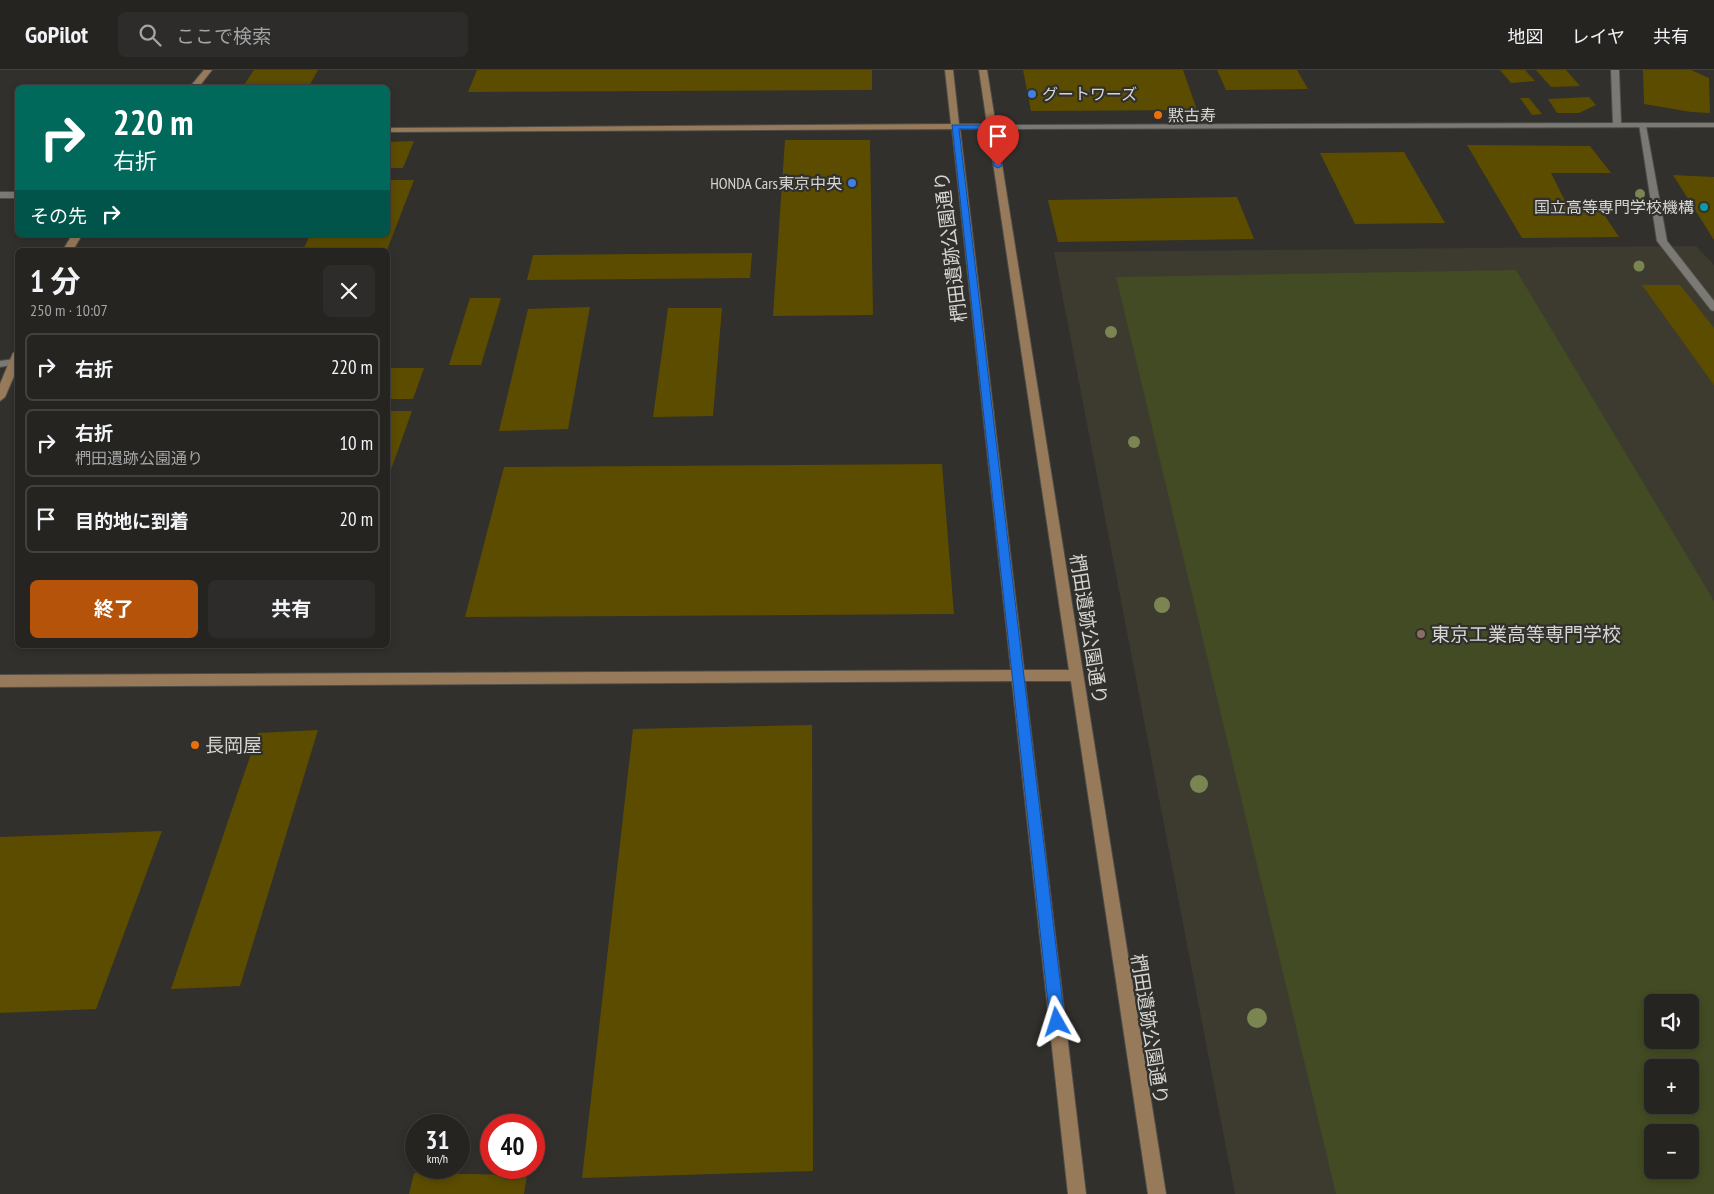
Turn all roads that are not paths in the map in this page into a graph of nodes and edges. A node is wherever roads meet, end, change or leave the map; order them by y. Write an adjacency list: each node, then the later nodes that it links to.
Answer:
1 (208, 70): 5 (street)
2 (949, 70): 9 (street, 椚田遺跡公園通り)
3 (984, 70): 10 (street, 椚田遺跡公園通り)
4 (1615, 70): 7 (street)
5 (196, 85)
6 (1714, 125): 8 (street)
7 (1617, 126): 8 (street); 10 (street)
8 (1642, 126): 16 (street)
9 (955, 127): 10 (street); 11 (street); 22 (street, 椚田遺跡公園通り)
10 (992, 127): 21 (street, 椚田遺跡公園通り)
11 (390, 130)
12 (0, 195): 13 (street)
13 (15, 195)
14 (76, 237): 15 (street)
15 (69, 248)
16 (1714, 308)
17 (15, 357): 19 (street)
18 (15, 360): 20 (street)
19 (0, 364)
20 (0, 397)
21 (1077, 675): 22 (street); 25 (street, 椚田遺跡公園通り)
22 (1018, 676): 23 (street); 24 (street, 椚田遺跡公園通り)
23 (0, 681)
24 (1077, 1194)
25 (1157, 1194)

